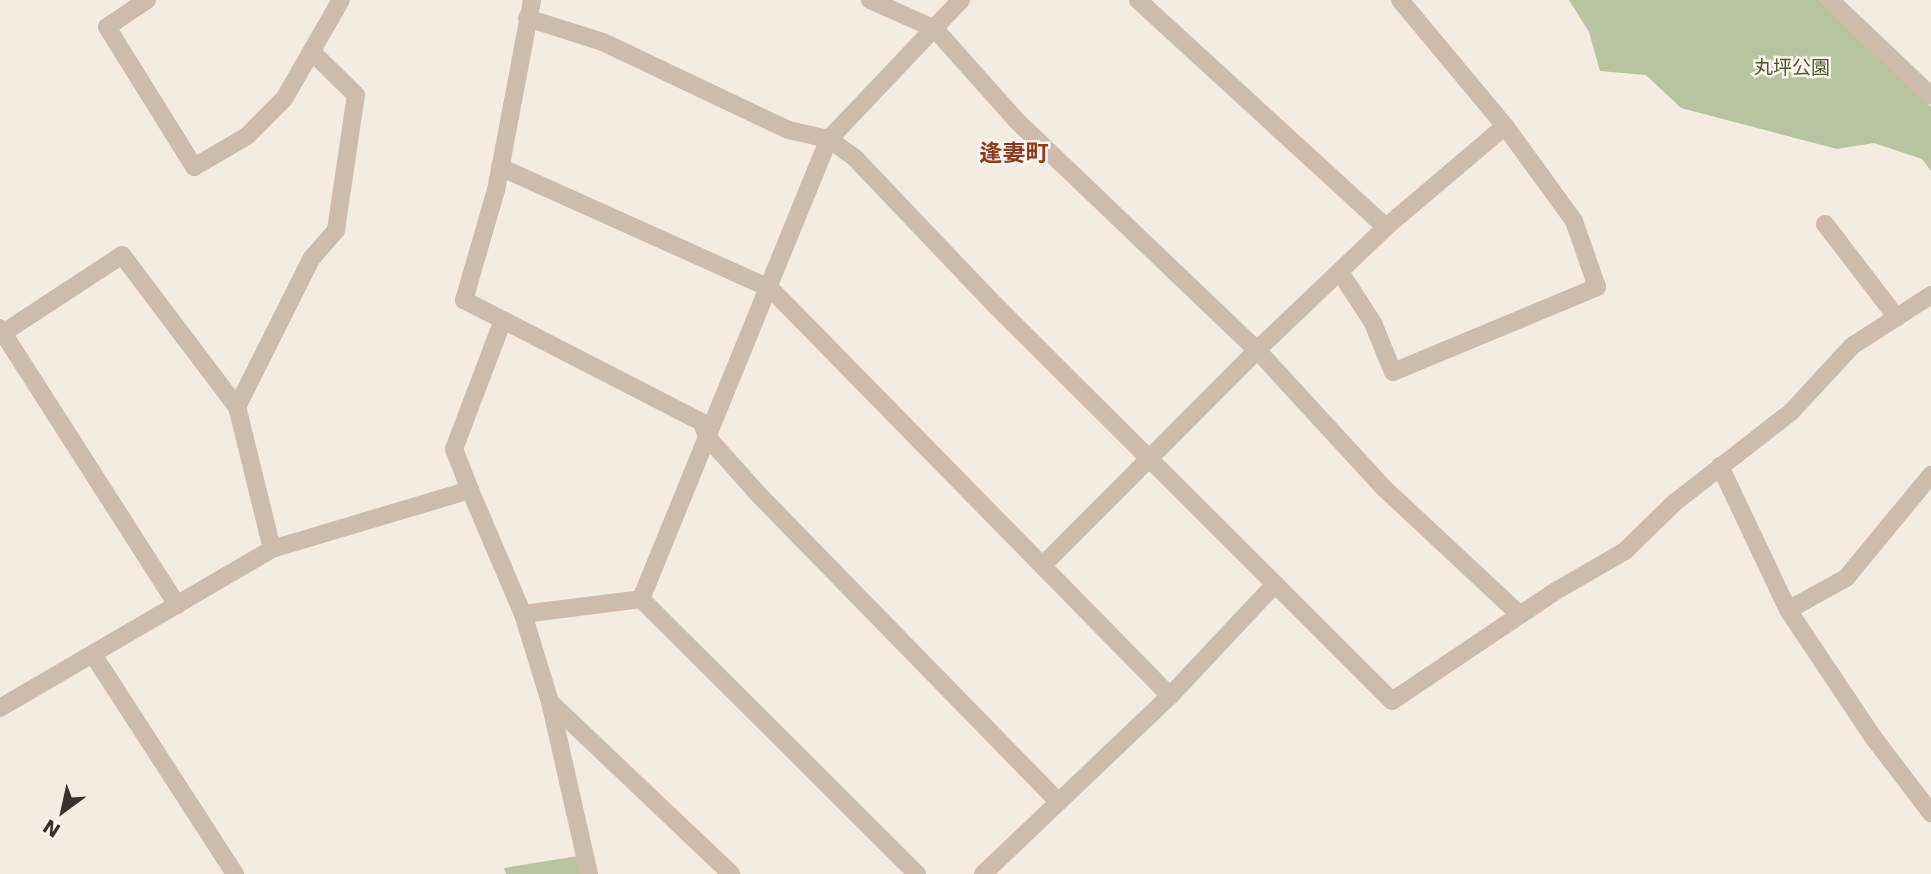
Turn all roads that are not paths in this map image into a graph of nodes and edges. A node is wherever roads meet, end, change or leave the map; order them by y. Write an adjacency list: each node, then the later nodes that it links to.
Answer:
1 (147, 0): 10 (street)
2 (341, 0): 10 (street)
3 (870, 0): 9 (street)
4 (961, 0): 9 (street)
5 (1138, 0): 16 (street)
6 (1400, 0): 12 (street)
7 (1830, 0): 11 (street)
8 (530, 9): 13 (street); 14 (street)
9 (935, 29): 13 (street); 23 (street)
10 (314, 54): 24 (street)
11 (1931, 96)
12 (1505, 126): 16 (street); 17 (street)
13 (829, 139): 18 (street); 26 (street)
14 (500, 167): 18 (street); 21 (street)
15 (1825, 224): 20 (street)
16 (1386, 227): 17 (street)
17 (1340, 272): 23 (street)
18 (771, 289): 25 (street); 31 (street)
19 (1931, 295): 20 (street)
20 (1897, 318): 27 (street)
21 (503, 320): 25 (street); 29 (street)
22 (2, 331): 24 (street); 34 (street)
23 (1256, 350): 26 (street); 37 (street)
24 (237, 407): 30 (street)
25 (709, 439): 33 (street); 42 (street)
26 (1150, 460): 31 (street); 32 (street)
27 (1720, 466): 35 (street); 37 (street)
28 (1931, 475): 35 (street)
29 (470, 490): 30 (street); 36 (street)
30 (272, 549): 34 (street)
31 (1044, 564): 39 (street)
32 (1275, 584): 37 (street); 39 (street)
33 (641, 599): 36 (street); 47 (street)
34 (177, 605): 38 (street)
35 (1788, 610): 43 (street)
36 (523, 614): 40 (street)
37 (1519, 614)
38 (94, 656): 41 (street); 44 (street)
39 (1170, 696): 42 (street)
40 (550, 702): 45 (street); 46 (street)
41 (0, 708)
42 (1057, 800): 48 (street)
43 (1931, 813)
44 (235, 874)
45 (589, 874)
46 (731, 874)
47 (917, 874)
48 (983, 874)

